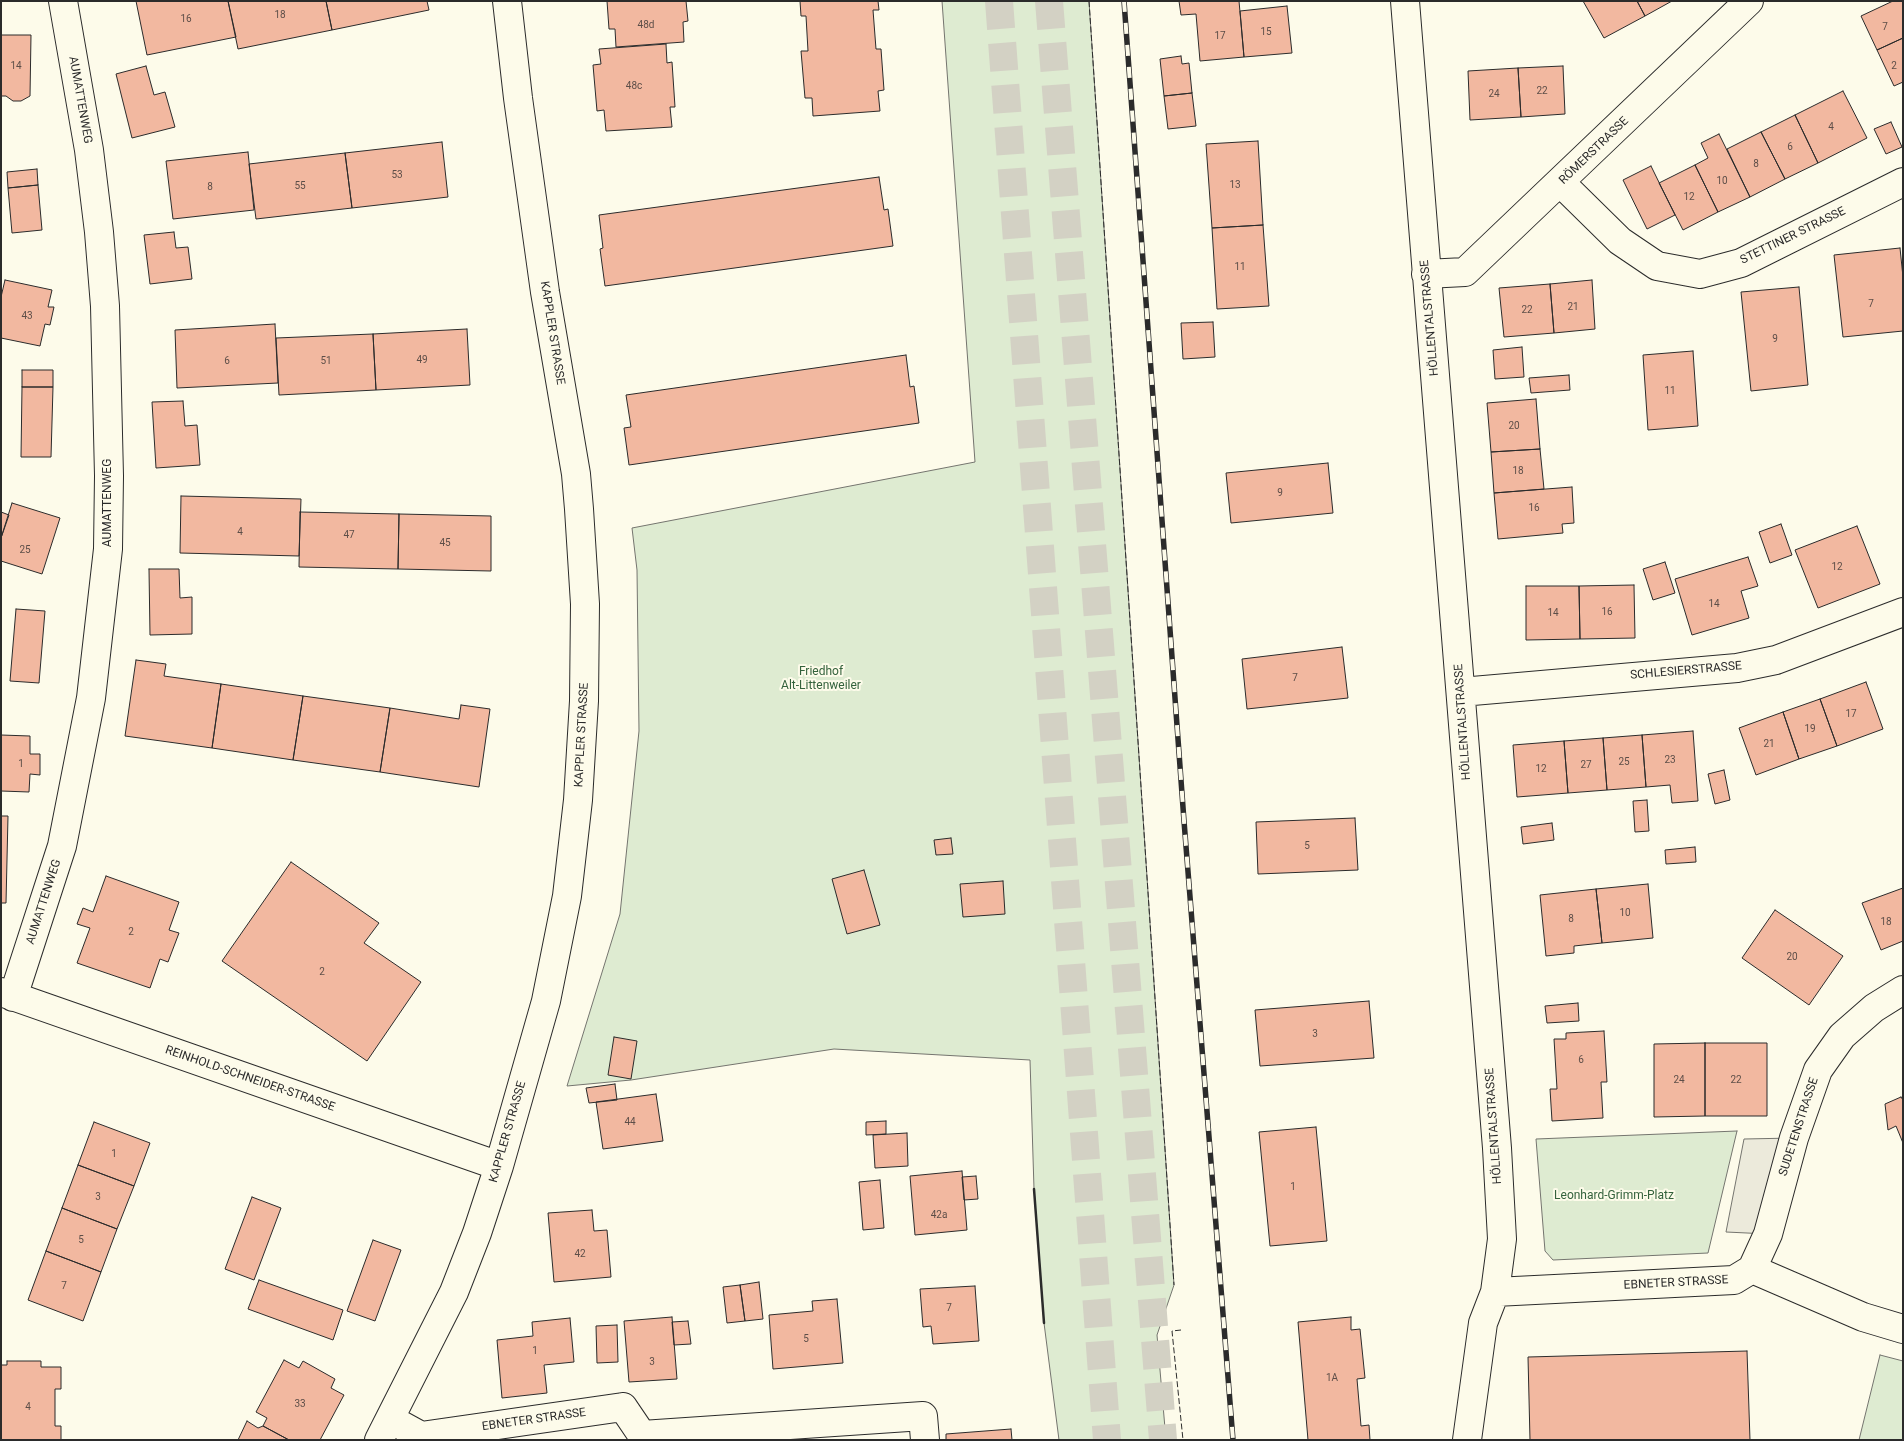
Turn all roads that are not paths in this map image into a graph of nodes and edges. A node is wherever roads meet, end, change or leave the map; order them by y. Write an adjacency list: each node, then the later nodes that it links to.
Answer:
1 (63, 1): 11 (street, AUMATTENWEG)
2 (507, 1): 12 (street, KAPPLER STRASSE)
3 (1405, 1): 7 (street, HÖLLENTALSTRASSE)
4 (1749, 1): 6 (street, RÖMERSTRASSE)
5 (1903, 182): 6 (street, STETTINER STRASSE)
6 (1561, 183): 7 (street, RÖMERSTRASSE)
7 (1426, 274): 9 (street, HÖLLENTALSTRASSE)
8 (1903, 612): 9 (street, SCHLESIERSTRASSE)
9 (1461, 692): 14 (street, HÖLLENTALSTRASSE)
10 (1903, 990): 13 (street, SUDETENSTRASSE)
11 (7, 995): 12 (street, REINHOLD-SCHNEIDER-STRASSE)
12 (499, 1166): 17 (street, KAPPLER STRASSE)
13 (1752, 1269): 14 (street, EBNETER STRASSE); 15 (street)
14 (1495, 1292): 20 (street, HÖLLENTALSTRASSE)
15 (1903, 1329)
16 (623, 1407): 17 (street, EBNETER STRASSE); 18 (street); 19 (street)
17 (384, 1429)
18 (625, 1440)
19 (925, 1440)
20 (1467, 1440)

